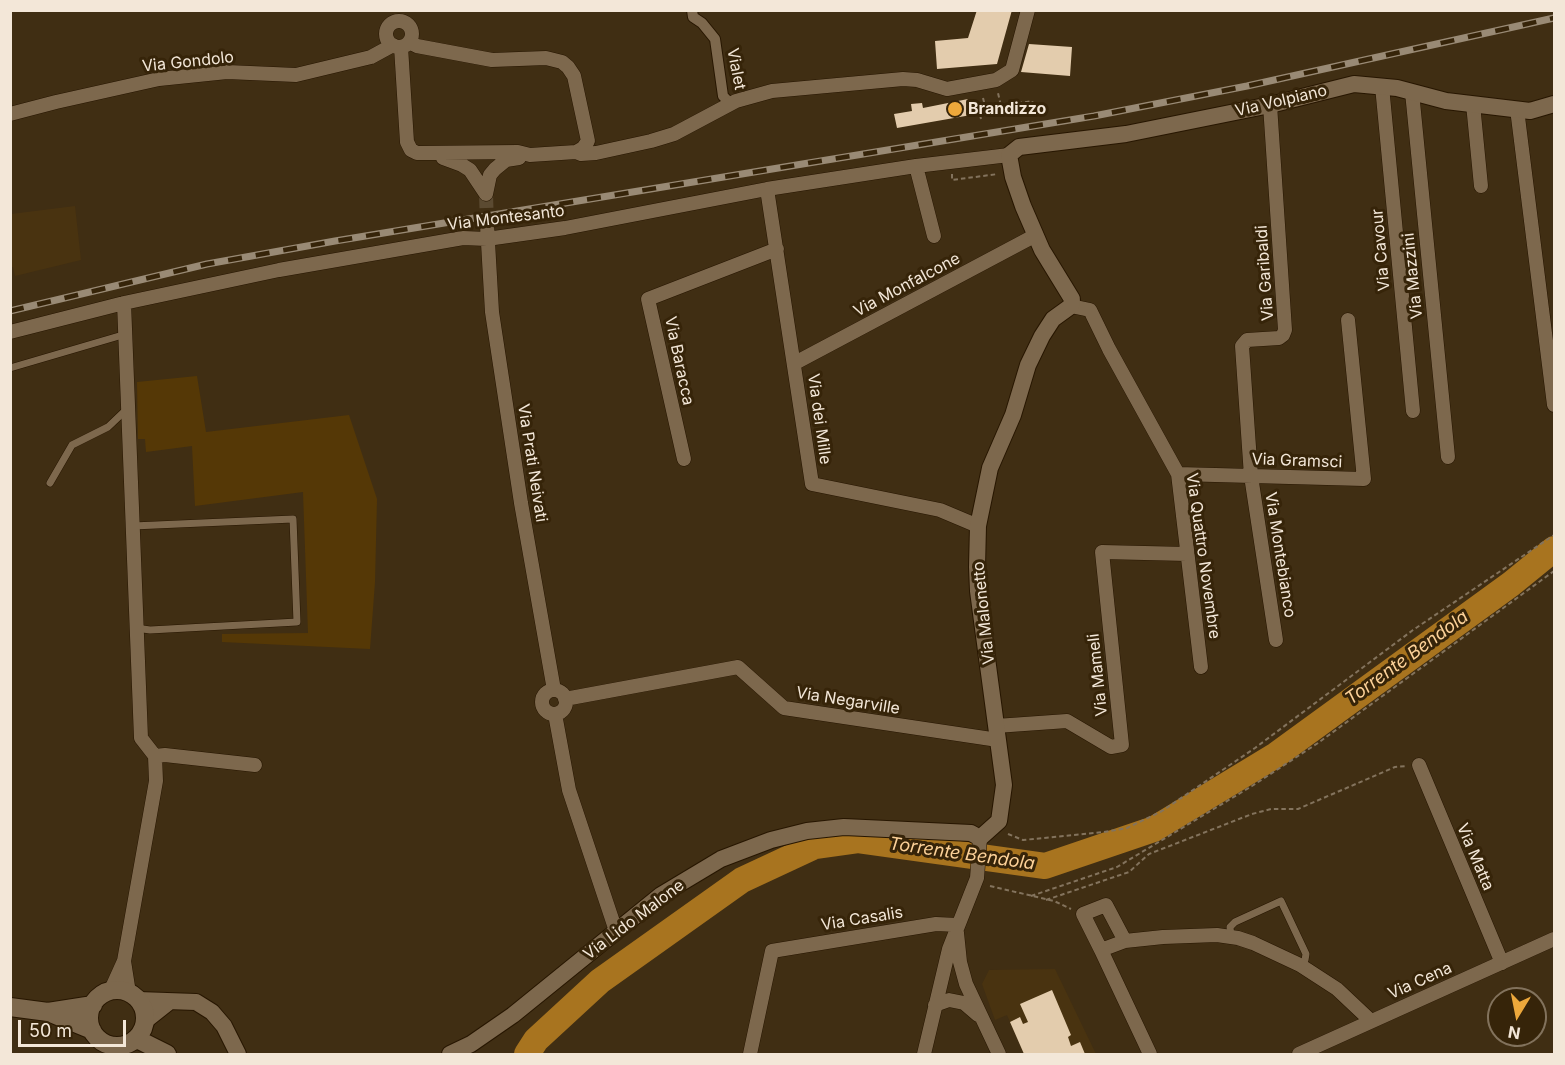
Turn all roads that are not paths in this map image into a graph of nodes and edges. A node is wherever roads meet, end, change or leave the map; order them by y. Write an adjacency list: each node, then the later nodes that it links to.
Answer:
1 (692, 10): 6 (street, Vialet)
2 (1028, 10): 6 (street)
3 (399, 29): 11 (street, Via Gondolo); 12 (street); 15 (street)
4 (1382, 86): 5 (street, Via Volpiano); 9 (street, Via Volpiano); 34 (street, Via Cavour)
5 (1412, 92): 7 (street, Via Volpiano); 35 (street, Via Mazzini)
6 (731, 104): 13 (street)
7 (1473, 104): 10 (street, Via Volpiano); 19 (street)
8 (1554, 104): 10 (street, Via Volpiano)
9 (1270, 105): 17 (street, Via Volpiano); 38 (street, Via Garibaldi)
10 (1517, 109): 32 (street)
11 (10, 114)
12 (588, 141): 13 (street); 14 (street)
13 (602, 150): 14 (street)
14 (576, 152): 16 (street)
15 (432, 154): 16 (street); 16 (street)
16 (530, 155)
17 (1009, 155): 18 (street, Via Montesanto); 22 (street)
18 (916, 166): 20 (street, Via Montesanto); 23 (street)
19 (1480, 186)
20 (767, 189): 21 (street, Via Montesanto); 24 (street, Via dei Mille)
21 (487, 232): 25 (street, Via Montesanto); 46 (street, Via Prati Neivati)
22 (1036, 235): 26 (street); 30 (street, Via Monfalcone)
23 (934, 236)
24 (777, 249): 30 (street, Via dei Mille); 36 (street, Via Baracca)
25 (124, 303): 28 (street, Via Montesanto); 29 (street)
26 (1071, 306): 37 (street, Via Quattro Novembre); 41 (street, Via Malonetto)
27 (1347, 320): 38 (street, Via Gramsci)
28 (10, 332)
29 (126, 334): 31 (lane); 33 (street)
30 (795, 363): 41 (street, Via dei Mille)
31 (10, 368)
32 (1554, 405)
33 (129, 407): 39 (lane); 40 (street)
34 (1413, 411)
35 (1448, 458)
36 (684, 459)
37 (1178, 474): 38 (street, Via Gramsci); 42 (street, Via Quattro Novembre)
38 (1251, 476): 44 (street, Via Montebianco)
39 (50, 483)
40 (134, 526): 43 (street); 43 (lane)
41 (978, 526): 49 (street, Via Malonetto)
42 (1187, 554): 45 (street, Via Quattro Novembre); 49 (street, Via Mameli)
43 (136, 628): 50 (street)
44 (1276, 640)
45 (1201, 667)
46 (554, 690): 47 (street); 48 (street)
47 (566, 699): 48 (street); 49 (street, Via Negarville)
48 (555, 714): 55 (street)
49 (997, 733): 53 (street, Via Malonetto)
50 (155, 756): 51 (street); 60 (street)
51 (255, 765)
52 (1419, 765): 61 (street, Via Matta)
53 (984, 837): 54 (street, Via Malonetto); 55 (street, Via Lido Malone)
54 (957, 925): 67 (street, Via Malonetto); 72 (street); 79 (street, Via Casalis)
55 (616, 931): 78 (street, Via Lido Malone)
56 (1231, 937): 58 (street); 62 (street); 62 (lane)
57 (1554, 939): 61 (street, Via Cena)
58 (1125, 941): 59 (street); 59 (street)
59 (1101, 950): 82 (street)
60 (124, 961): 63 (street); 64 (street)
61 (1502, 963): 71 (street, Via Cena)
62 (1300, 965): 71 (street)
63 (110, 992): 64 (main road); 66 (main road)
64 (133, 996): 65 (street); 70 (main road)
65 (169, 1002): 70 (street); 77 (street)
66 (93, 1005): 69 (main road); 73 (main road)
67 (935, 1005): 72 (street); 80 (street, Via Malonetto)
68 (10, 1007): 69 (main road)
69 (48, 1012): 73 (main road)
70 (145, 1021): 74 (main road)
71 (1371, 1021): 83 (street, Via Cena)
72 (984, 1024): 81 (street)
73 (92, 1030): 75 (main road)
74 (137, 1039): 75 (main road); 76 (main road)
75 (114, 1050)
76 (167, 1054)
77 (238, 1054)
78 (450, 1054)
79 (750, 1054)
80 (924, 1054)
81 (999, 1054)
82 (1150, 1054)
83 (1299, 1054)

